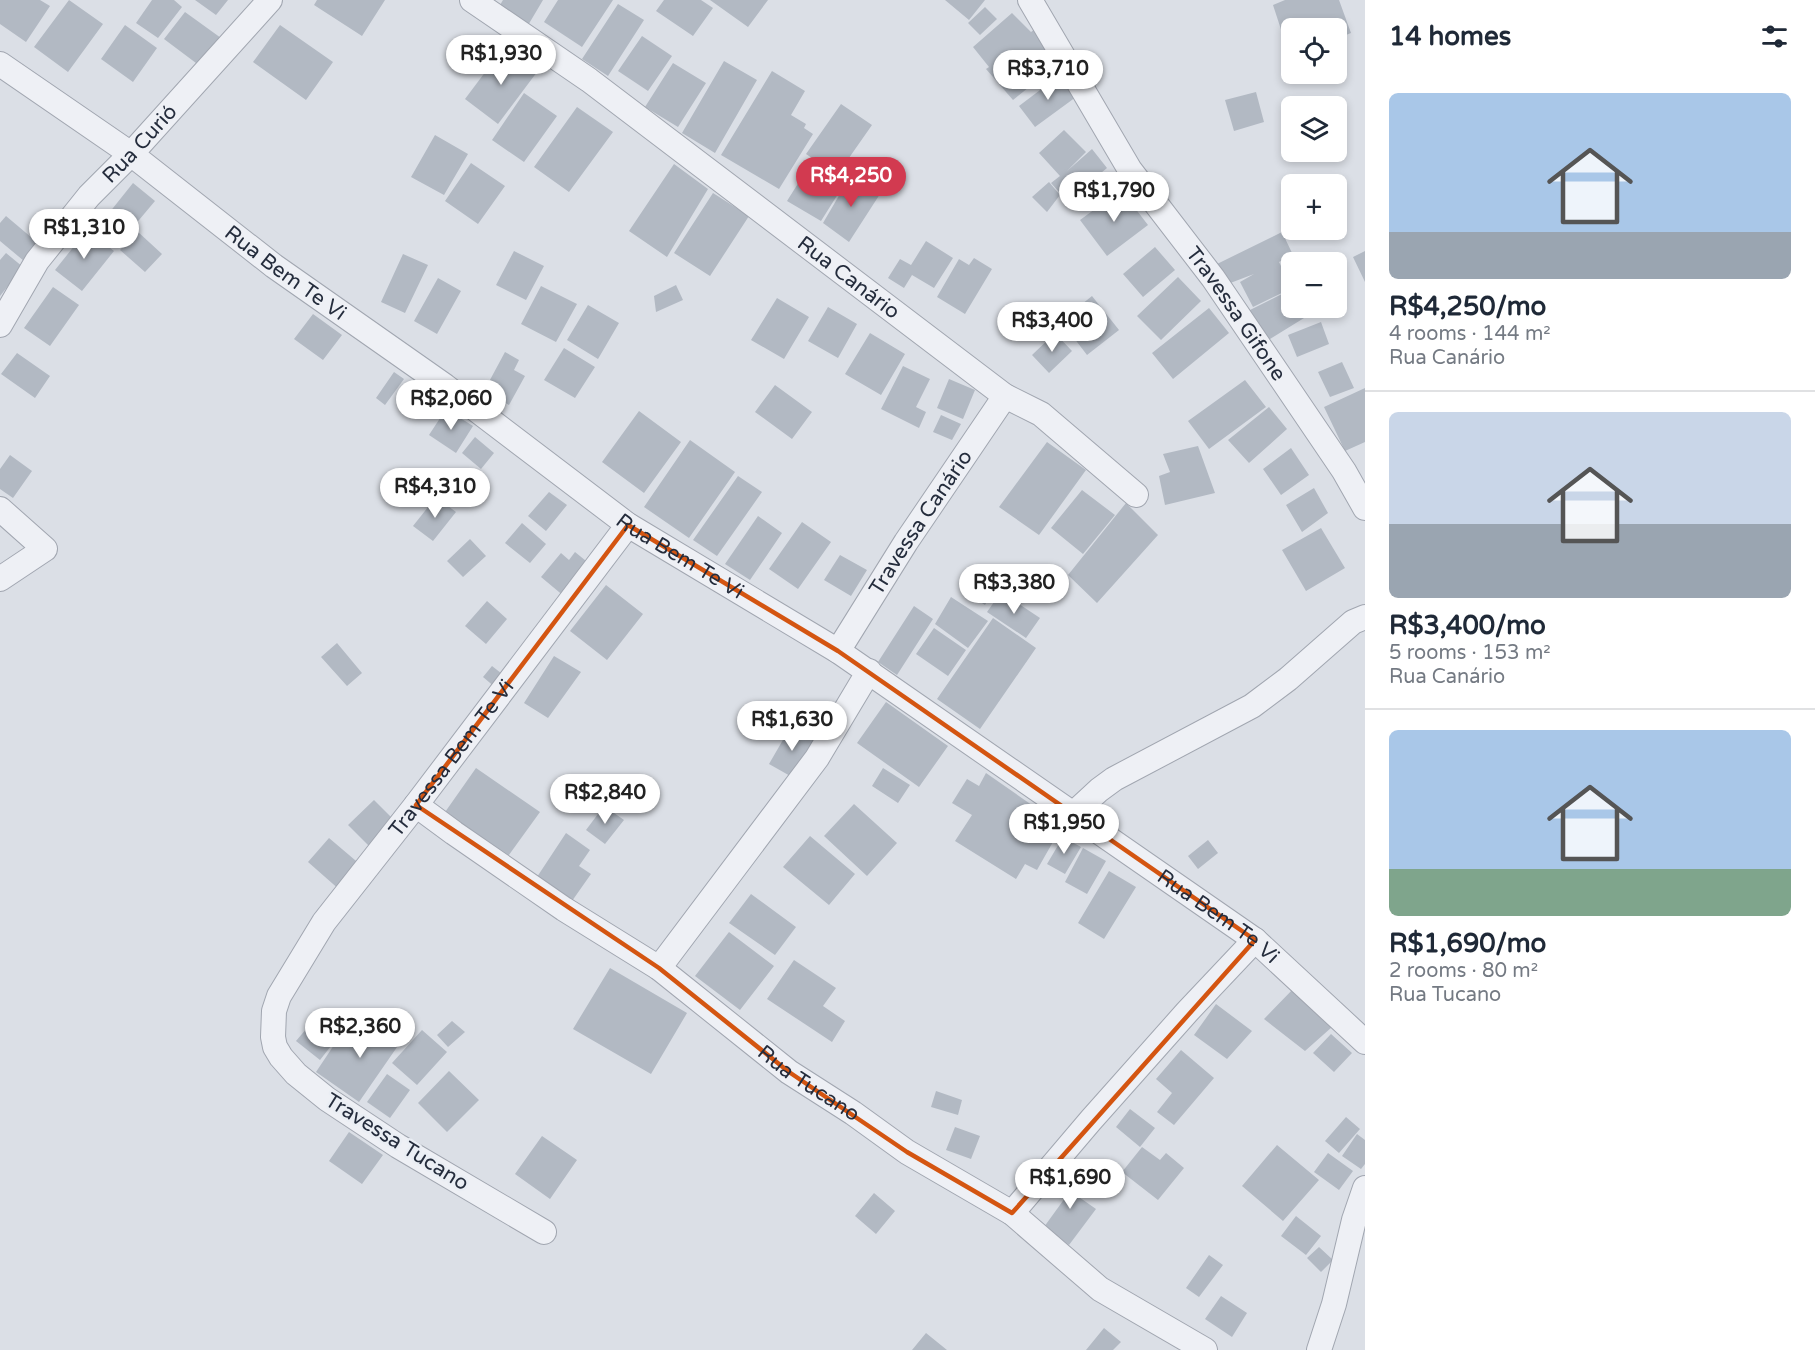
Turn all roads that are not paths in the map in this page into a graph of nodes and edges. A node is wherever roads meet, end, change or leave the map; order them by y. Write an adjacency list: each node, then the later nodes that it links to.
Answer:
1 (270, 0): 5 (street, Rua Curió)
2 (472, 0): 7 (street, Rua Canário)
3 (1030, 0): 9 (street, Travessa Gifone)
4 (0, 64): 5 (street, Rua Bem Te Vi)
5 (131, 154): 6 (street, Rua Curió); 11 (street, Rua Bem Te Vi)
6 (0, 325)
7 (1005, 396): 8 (street, Rua Canário); 14 (street, Travessa Canário)
8 (1136, 495)
9 (1365, 508)
10 (0, 509): 12 (street)
11 (628, 525): 14 (street, Rua Bem Te Vi); 16 (street, Travessa Bem Te Vi)
12 (0, 579)
13 (1365, 617): 17 (street)
14 (838, 651): 15 (street, Rua Bem Te Vi)
15 (869, 672): 17 (street, Rua Bem Te Vi); 19 (street)
16 (416, 806): 19 (street, Rua Tucano); 20 (street, Travessa Bem Te Vi)
17 (1072, 815): 18 (street, Rua Bem Te Vi)
18 (1255, 940): 21 (street, Rua Bem Te Vi); 23 (street)
19 (659, 969): 23 (street, Rua Tucano)
20 (279, 996): 24 (street, Travessa Tucano)
21 (1365, 1042)
22 (1365, 1188): 26 (street)
23 (1012, 1213): 25 (street, Rua Tucano)
24 (544, 1232)
25 (1205, 1350)
26 (1318, 1350)

